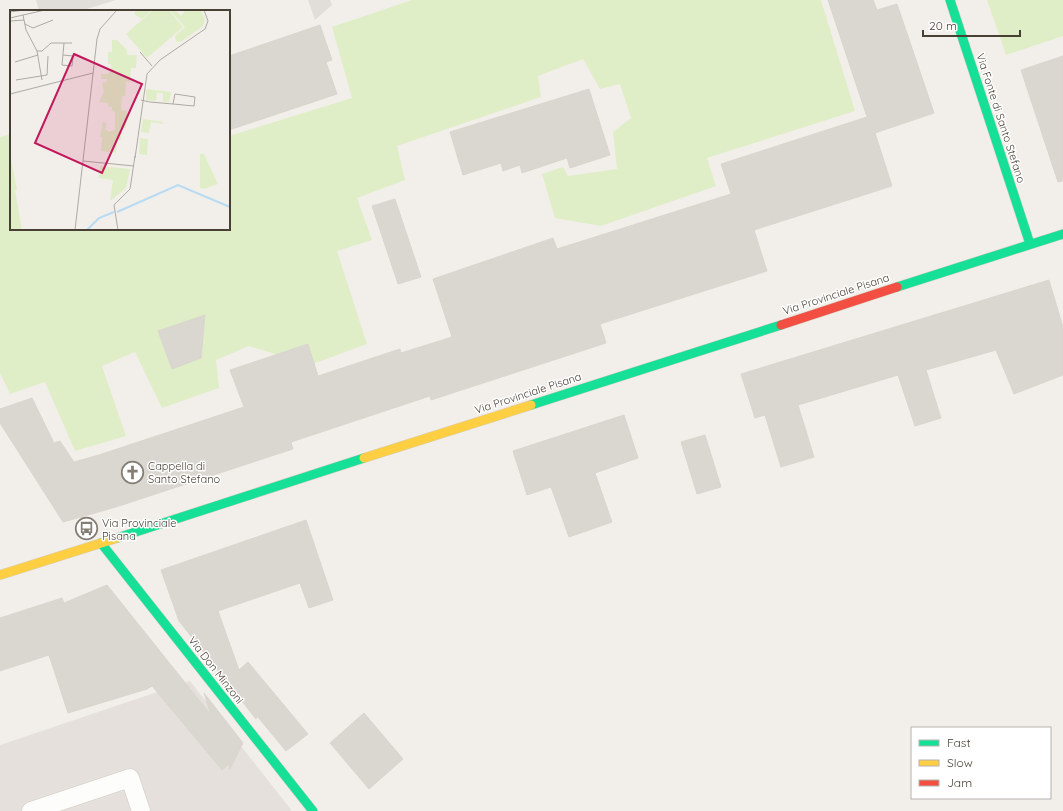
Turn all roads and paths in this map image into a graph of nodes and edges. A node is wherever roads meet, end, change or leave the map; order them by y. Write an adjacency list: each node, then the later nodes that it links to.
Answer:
1 (950, 0): 3 (street, Via Fonte di Santo Stefano)
2 (1063, 234): 3 (street, Via Provinciale Pisana)
3 (1030, 244): 4 (street, Via Provinciale Pisana)
4 (101, 543): 5 (street, Via Provinciale Pisana); 8 (street, Via Don Minzoni)
5 (0, 575)
6 (30, 811): 7 (lane)
7 (140, 811)
8 (312, 811)

